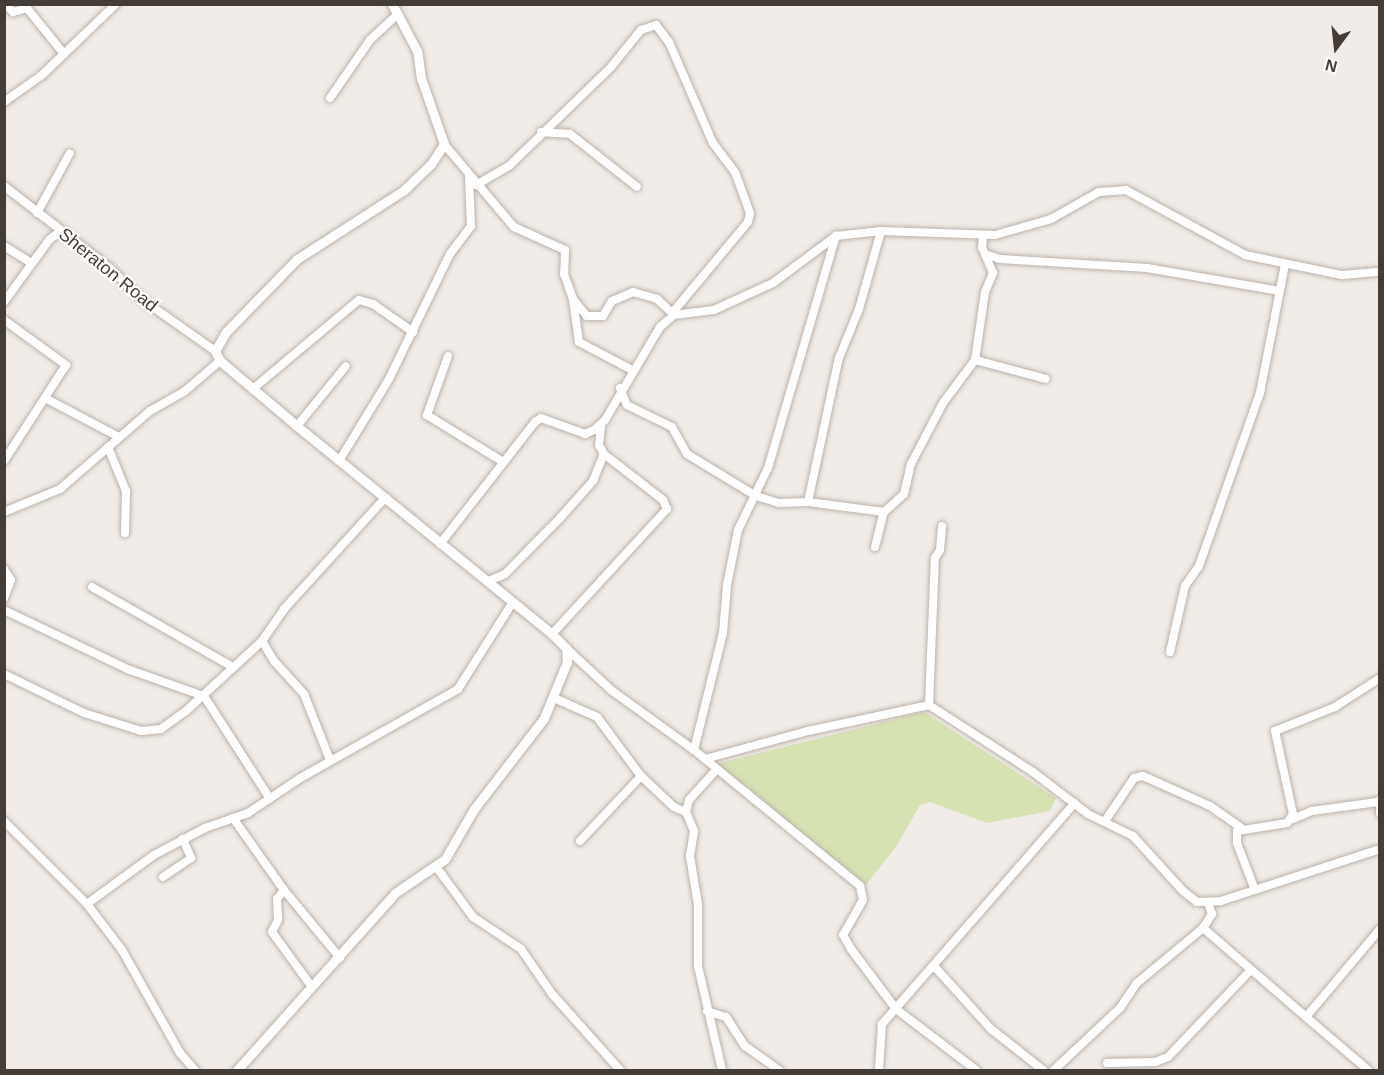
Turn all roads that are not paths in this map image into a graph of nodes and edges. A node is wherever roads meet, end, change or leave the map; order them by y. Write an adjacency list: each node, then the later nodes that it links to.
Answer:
1 (6, 4): 5 (street)
2 (116, 4): 5 (street)
3 (392, 4): 4 (street)
4 (398, 14): 6 (street); 9 (street)
5 (64, 54): 7 (street)
6 (330, 98)
7 (4, 102)
8 (541, 132): 12 (street); 14 (street); 28 (street)
9 (444, 144): 11 (street); 31 (street)
10 (70, 153): 15 (street)
11 (468, 177): 12 (street); 30 (street)
12 (476, 185): 26 (street)
13 (4, 186): 15 (street, Sheraton Road)
14 (637, 187)
15 (37, 213): 16 (street, Sheraton Road)
16 (61, 231): 22 (street); 31 (street, Sheraton Road)
17 (881, 231): 18 (street); 19 (street); 51 (street)
18 (836, 236): 28 (street); 49 (street)
19 (983, 237): 21 (street); 23 (street)
20 (4, 246): 22 (street)
21 (985, 254): 25 (street); 33 (street)
22 (31, 263): 27 (street)
23 (1285, 264): 24 (street); 25 (street)
24 (1380, 272)
25 (1280, 291): 67 (street)
26 (573, 299): 28 (street); 36 (street)
27 (4, 302)
28 (674, 314): 36 (street)
29 (4, 320): 40 (street)
30 (413, 332): 38 (street); 47 (street)
31 (215, 351): 34 (street)
32 (448, 356): 48 (street)
33 (975, 360): 37 (street); 53 (street)
34 (220, 361): 38 (street); 43 (street)
35 (346, 366): 42 (street)
36 (632, 370): 39 (street)
37 (1046, 379)
38 (254, 388): 42 (street)
39 (620, 388): 41 (street); 49 (street)
40 (45, 398): 43 (street); 46 (street)
41 (601, 425): 45 (street); 48 (street)
42 (297, 426): 47 (street)
43 (119, 437): 44 (street)
44 (108, 447): 52 (street); 55 (street)
45 (604, 454): 59 (street); 64 (street)
46 (4, 461)
47 (339, 461): 50 (street)
48 (503, 462): 56 (street)
49 (756, 496): 51 (street); 74 (street)
50 (386, 497): 56 (street); 65 (street)
51 (808, 502): 53 (street)
52 (4, 512)
53 (884, 512): 57 (street)
54 (942, 526): 73 (street)
55 (125, 533)
56 (440, 544): 59 (street)
57 (875, 547)
58 (4, 569): 61 (street)
59 (489, 581): 62 (street)
60 (92, 587): 68 (street)
61 (4, 598)
62 (513, 602): 64 (street); 76 (street)
63 (4, 610): 71 (street)
64 (552, 634): 66 (street)
65 (262, 641): 68 (street); 76 (street)
66 (566, 648): 72 (street); 74 (street)
67 (1170, 652)
68 (233, 667): 71 (street)
69 (4, 674): 71 (street)
70 (1379, 682): 85 (street)
71 (204, 696): 79 (street)
72 (554, 698): 78 (street); 92 (street)
73 (928, 705): 75 (street); 81 (street)
74 (694, 750): 75 (street)
75 (705, 759): 77 (street)
76 (330, 760): 79 (street)
77 (716, 770): 82 (street); 104 (street)
78 (641, 776): 82 (street); 90 (street)
79 (270, 799): 84 (street)
80 (1378, 801): 83 (street); 85 (street)
81 (1075, 803): 87 (street); 101 (street)
82 (686, 812): 105 (street)
83 (1380, 813)
84 (233, 818): 89 (street); 94 (street)
85 (1293, 819): 88 (street)
86 (4, 821): 97 (street)
87 (1105, 821): 88 (street); 96 (street)
88 (1241, 828): 95 (street)
89 (183, 839): 93 (street); 97 (street)
90 (580, 841)
91 (1380, 849): 95 (street)
92 (437, 868): 100 (street); 110 (street)
93 (163, 877)
94 (284, 890): 100 (street); 103 (street)
95 (1255, 890): 96 (street)
96 (1208, 903): 98 (street)
97 (87, 904): 108 (street)
98 (1203, 928): 102 (street); 116 (street)
99 (1380, 929): 106 (street)
100 (340, 958): 103 (street)
101 (934, 966): 104 (street); 115 (street)
102 (1250, 971): 106 (street); 107 (street)
103 (312, 987): 109 (street)
104 (896, 1009): 113 (street); 114 (street)
105 (707, 1011): 111 (street); 112 (street)
106 (1306, 1017): 117 (street)
107 (1107, 1063)
108 (195, 1071)
109 (237, 1071)
110 (620, 1071)
111 (722, 1071)
112 (779, 1071)
113 (879, 1071)
114 (976, 1071)
115 (1043, 1071)
116 (1054, 1071)
117 (1368, 1071)

